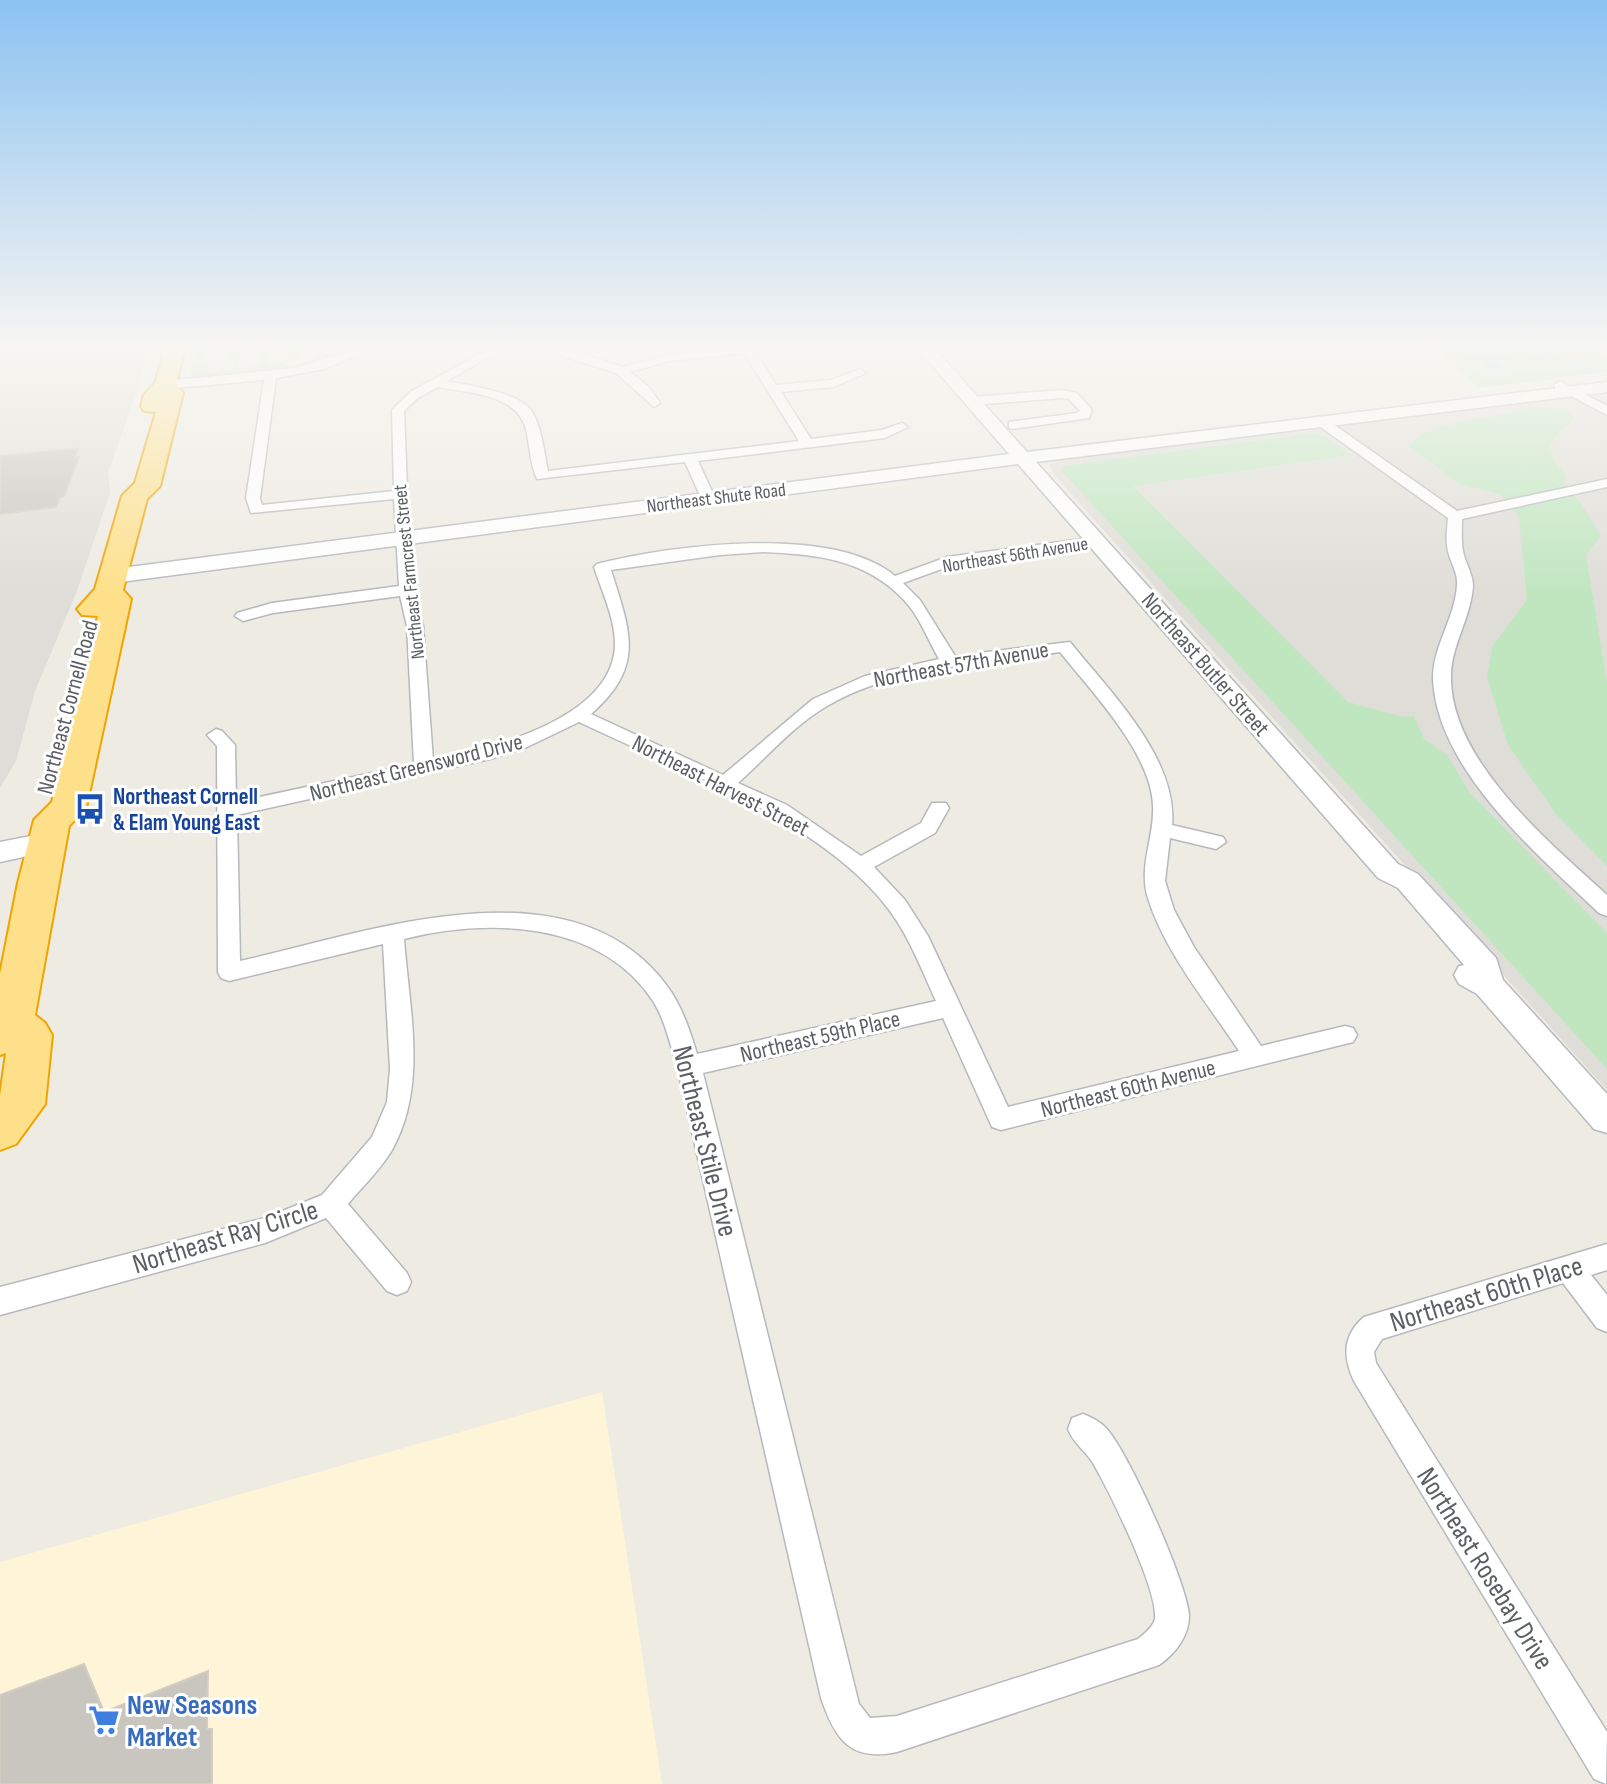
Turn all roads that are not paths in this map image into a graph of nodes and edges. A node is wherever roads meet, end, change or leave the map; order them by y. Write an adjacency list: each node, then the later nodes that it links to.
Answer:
1 (162, 431): 20 (highway, Northeast Cornell Road)
2 (263, 431): 14 (street)
3 (399, 431): 14 (street, Northeast Farmcrest Street)
4 (531, 431): 12 (street)
5 (800, 431): 10 (street)
6 (892, 431): 10 (street)
7 (1000, 431): 11 (main road, Northeast Butler Street)
8 (1229, 431): 11 (main road, Northeast Shute Road)
9 (1335, 431): 16 (street)
10 (807, 443): 12 (street)
11 (1024, 457): 15 (main road, Northeast Shute Road); 18 (main road, Northeast Butler Street)
12 (690, 458): 15 (street)
13 (1607, 483): 16 (street)
14 (400, 494): 17 (street, Northeast Farmcrest Street)
15 (708, 498): 17 (main road, Northeast Shute Road)
16 (1455, 516): 35 (street)
17 (402, 538): 20 (main road, Northeast Shute Road); 21 (street, Northeast Farmcrest Street)
18 (1098, 541): 19 (street, Northeast 56th Avenue); 42 (main road, Northeast Butler Street)
19 (894, 582): 23 (street, Northeast Greensword Drive); 24 (street, Northeast Greensword Drive)
20 (110, 584): 31 (highway, Northeast Cornell Road)
21 (407, 590): 22 (street); 26 (street, Northeast Farmcrest Street)
22 (243, 616)
23 (951, 664): 27 (street, Northeast 57th Avenue); 30 (street, Northeast 57th Avenue)
24 (579, 715): 26 (street, Northeast Greensword Drive); 27 (street, Northeast Harvest Street)
25 (216, 735): 29 (street)
26 (425, 768): 29 (street, Northeast Greensword Drive)
27 (725, 784): 34 (street, Northeast Harvest Street)
28 (939, 808): 34 (street)
29 (229, 810): 36 (street, Northeast Stile Drive)
30 (1161, 829): 32 (street); 40 (street)
31 (49, 832): 33 (main road); 38 (highway, Northeast Cornell Road)
32 (1216, 842)
33 (0, 852)
34 (860, 865): 37 (street, Northeast Harvest Street)
35 (1607, 908)
36 (393, 934): 41 (street, Northeast Stile Drive); 45 (street, Northeast Ray Circle)
37 (951, 1007): 41 (street, Northeast 59th Place); 43 (street, Northeast Harvest Street)
38 (6, 1030): 44 (highway, Northeast Cornell Road)
39 (1345, 1035): 40 (street, Northeast 60th Avenue)
40 (1255, 1056): 43 (street, Northeast 60th Avenue)
41 (689, 1066): 52 (street, Northeast Stile Drive)
42 (1607, 1118)
43 (1001, 1119)
44 (0, 1126)
45 (331, 1204): 48 (street); 49 (street, Northeast Ray Circle)
46 (1607, 1256): 47 (street, Northeast 60th Place)
47 (1568, 1268): 50 (street); 51 (street, Northeast 60th Place)
48 (397, 1282)
49 (0, 1301)
50 (1607, 1318)
51 (1364, 1371): 53 (street, Northeast Rosebay Drive)
52 (1083, 1429)
53 (1607, 1766)

